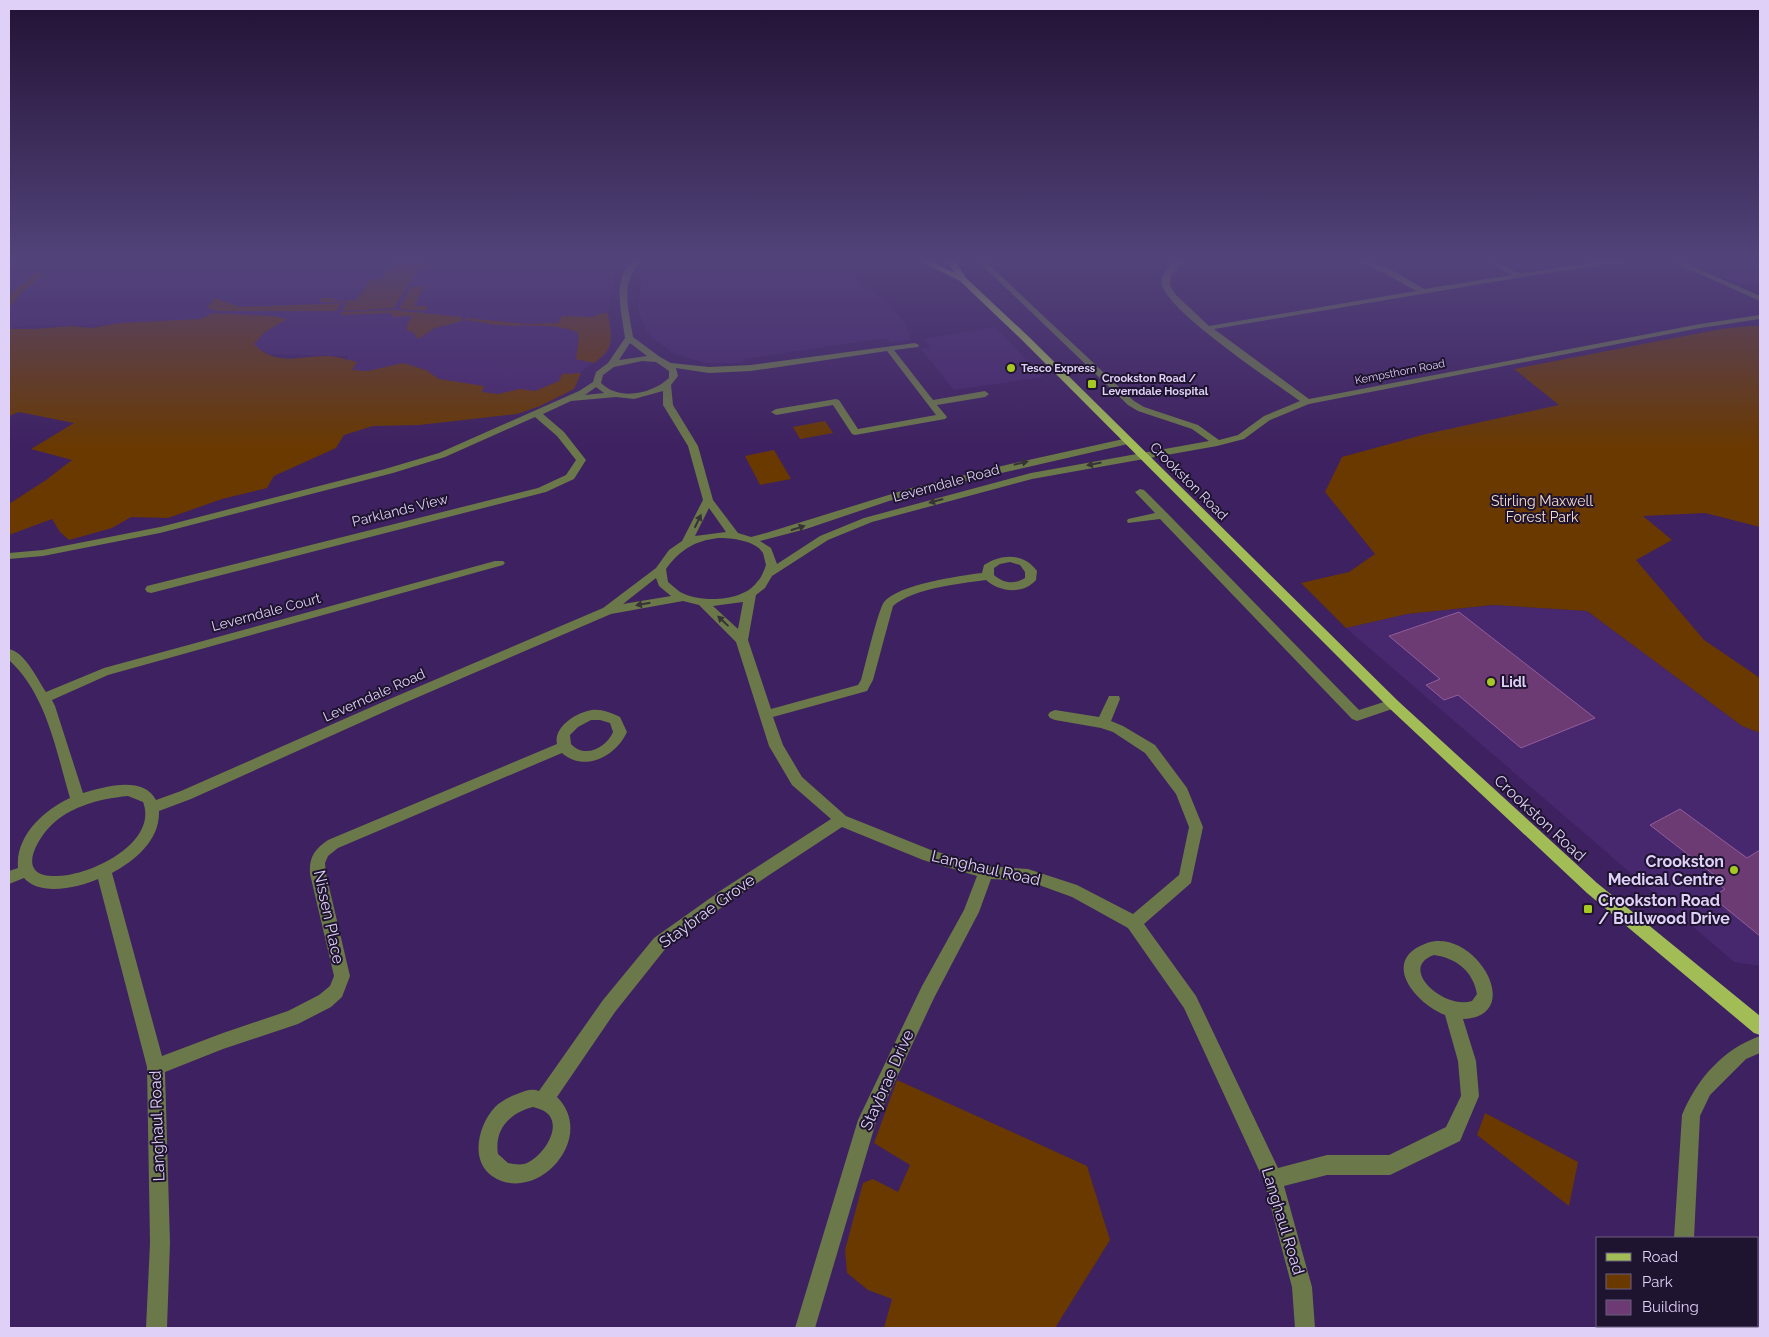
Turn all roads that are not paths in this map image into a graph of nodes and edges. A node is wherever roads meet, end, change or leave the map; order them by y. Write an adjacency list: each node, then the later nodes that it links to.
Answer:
1 (626, 323): 8 (street)
2 (1008, 323): 26 (main road, Crookston Road)
3 (1046, 323): 27 (street)
4 (1204, 323): 7 (street)
5 (1236, 323): 7 (street)
6 (1718, 323): 21 (street, Kempsthorn Road)
7 (1209, 328): 21 (street)
8 (628, 338): 11 (street); 13 (street)
9 (915, 345): 10 (street)
10 (889, 349): 14 (street); 22 (street)
11 (658, 360): 12 (street); 13 (street)
12 (668, 364): 14 (street); 16 (street)
13 (612, 365): 15 (street)
14 (709, 370): 16 (street)
15 (597, 383): 17 (street); 20 (street)
16 (670, 383): 19 (street); 23 (street)
17 (615, 394): 19 (street); 20 (street)
18 (985, 394): 22 (street)
19 (640, 395): 23 (street)
20 (566, 400): 25 (street)
21 (1307, 402): 27 (street, Kempsthorn Road)
22 (931, 403): 24 (street)
23 (668, 406): 30 (street)
24 (776, 412)
25 (535, 413): 36 (street); 41 (street, Parklands View)
26 (1128, 441): 28 (main road, Crookston Road); 34 (street, Leverndale Road, one-way to 26)
27 (1217, 443): 28 (street, Kempsthorn Road)
28 (1142, 455): 39 (street, Leverndale Road, one-way to 39); 50 (main road, Crookston Road)
29 (1140, 492): 31 (street)
30 (708, 500): 33 (street); 35 (street, one-way to 30)
31 (1163, 515): 32 (street); 50 (street)
32 (1132, 521)
33 (734, 535): 34 (street); 35 (street)
34 (751, 540): 39 (street)
35 (687, 542): 38 (street)
36 (9, 556)
37 (499, 563): 48 (street, Leverndale Court)
38 (661, 569): 43 (street); 45 (street, Leverndale Road)
39 (771, 573): 42 (street)
40 (988, 576): 52 (street)
41 (151, 589)
42 (750, 594): 44 (street); 46 (street, Langhaul Road)
43 (680, 598): 44 (street); 45 (street, Leverndale Road, one-way to 45)
44 (703, 604): 46 (street, one-way to 44)
45 (606, 611): 56 (street, Leverndale Road)
46 (742, 640): 52 (street, Langhaul Road)
47 (9, 653): 48 (street)
48 (45, 698): 55 (street)
49 (1114, 699): 53 (street)
50 (1393, 704): 64 (main road, Crookston Road)
51 (1055, 714): 53 (street)
52 (765, 715): 57 (street, Langhaul Road)
53 (1103, 723): 62 (street)
54 (564, 746): 66 (street, Nissen Place)
55 (78, 800): 56 (street); 58 (street)
56 (153, 807): 59 (street)
57 (841, 820): 60 (street, Langhaul Road); 67 (street, Staybrae Grove)
58 (26, 871): 59 (street); 61 (street)
59 (104, 871): 66 (street, Langhaul Road)
60 (986, 872): 62 (street, Langhaul Road); 71 (street, Staybrae Drive)
61 (9, 878)
62 (1134, 923): 68 (street, Langhaul Road)
63 (1452, 1010): 63 (street); 68 (street)
64 (1760, 1028)
65 (1760, 1044): 69 (street)
66 (156, 1067): 70 (street, Langhaul Road)
67 (544, 1100): 67 (street)
68 (1273, 1179): 72 (street, Langhaul Road)
69 (1684, 1237)
70 (156, 1328)
71 (805, 1328)
72 (1306, 1328)

